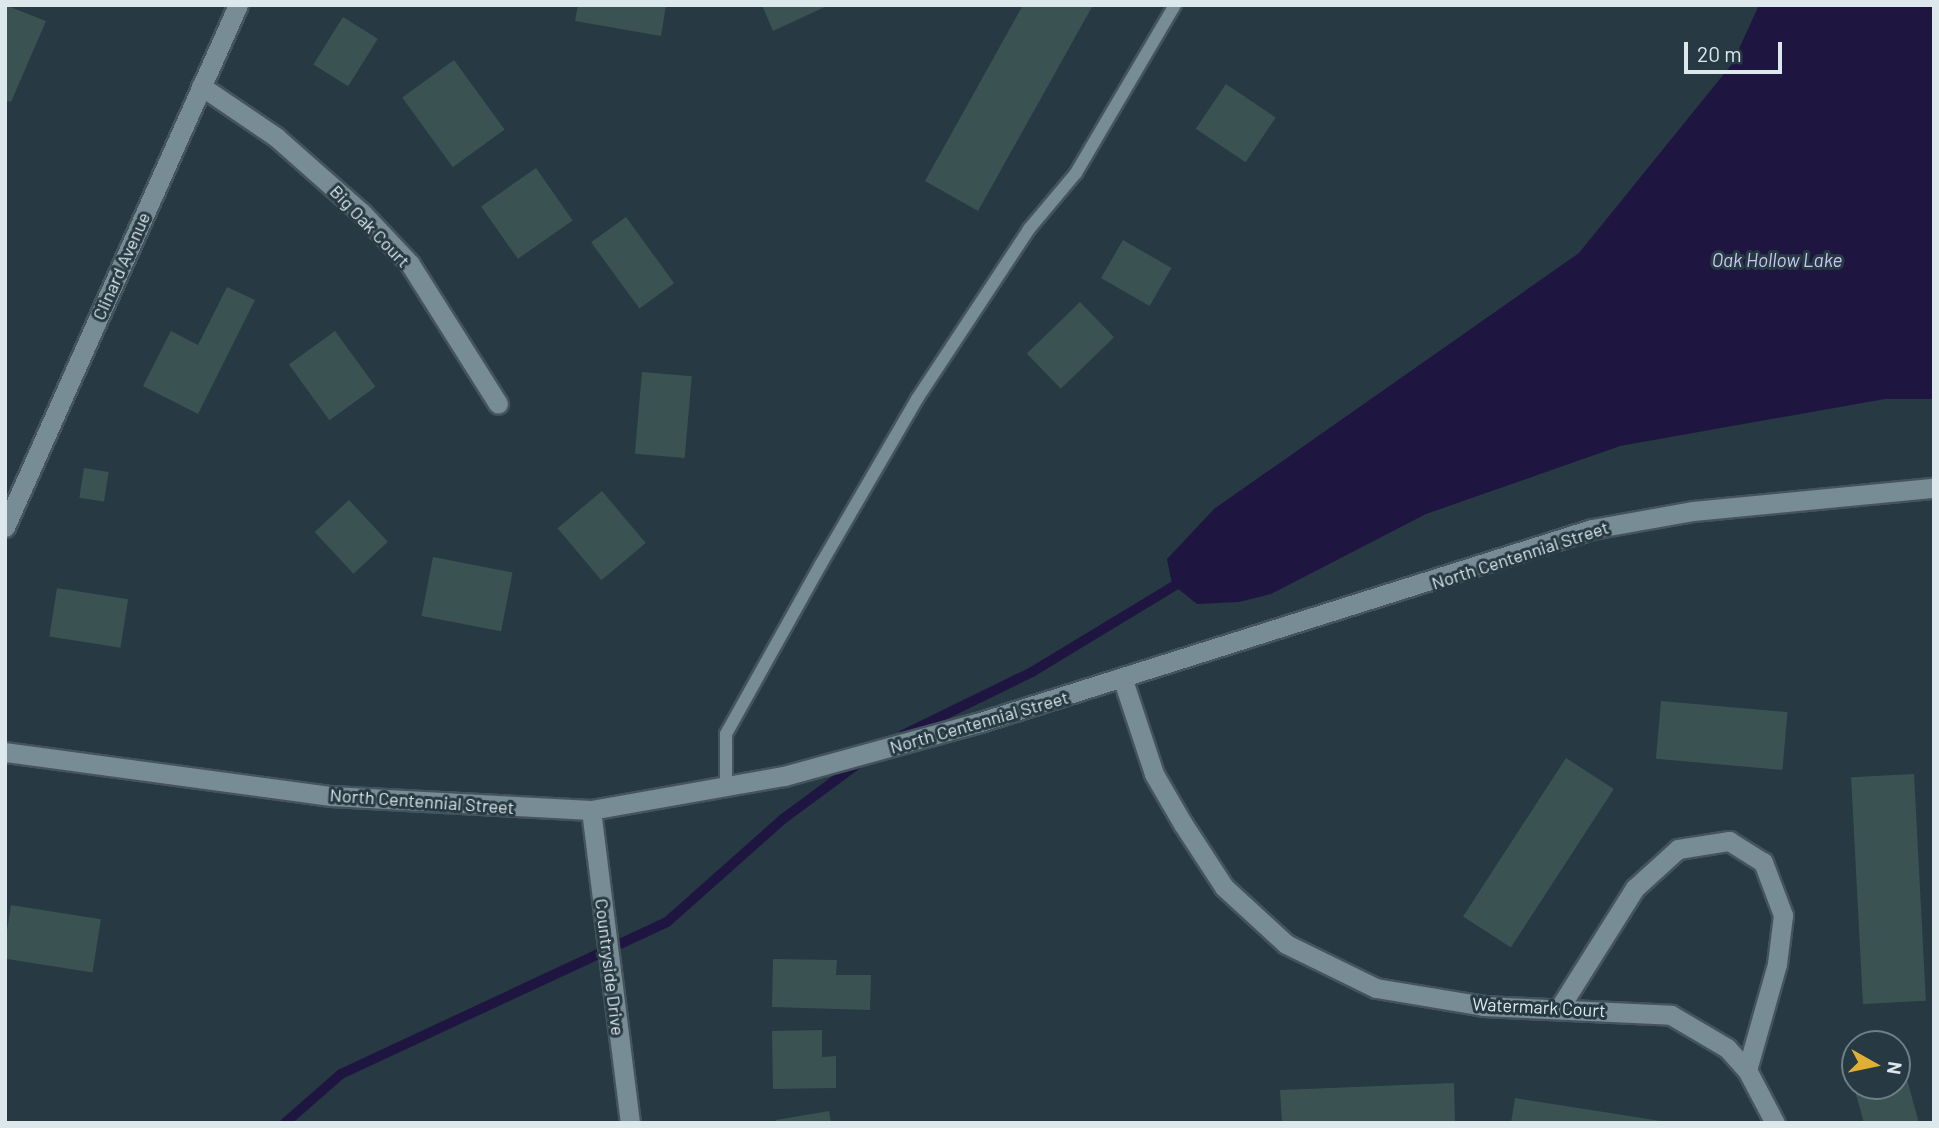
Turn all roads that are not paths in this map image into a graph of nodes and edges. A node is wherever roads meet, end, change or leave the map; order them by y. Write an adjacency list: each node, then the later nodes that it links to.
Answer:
1 (238, 5): 3 (street, Clinard Avenue)
2 (1175, 5): 9 (lane)
3 (201, 86): 4 (street, Big Oak Court); 6 (street, Clinard Avenue)
4 (498, 404)
5 (1934, 488): 7 (street, North Centennial Street)
6 (5, 527)
7 (1124, 680): 9 (street, North Centennial Street); 11 (street, Watermark Court)
8 (5, 752): 10 (street, North Centennial Street)
9 (726, 786): 10 (street, North Centennial Street)
10 (591, 810): 13 (street, Countryside Drive)
11 (1560, 1007): 12 (street, Watermark Court); 12 (street)
12 (1747, 1070): 14 (street, Watermark Court)
13 (629, 1123)
14 (1775, 1123)

